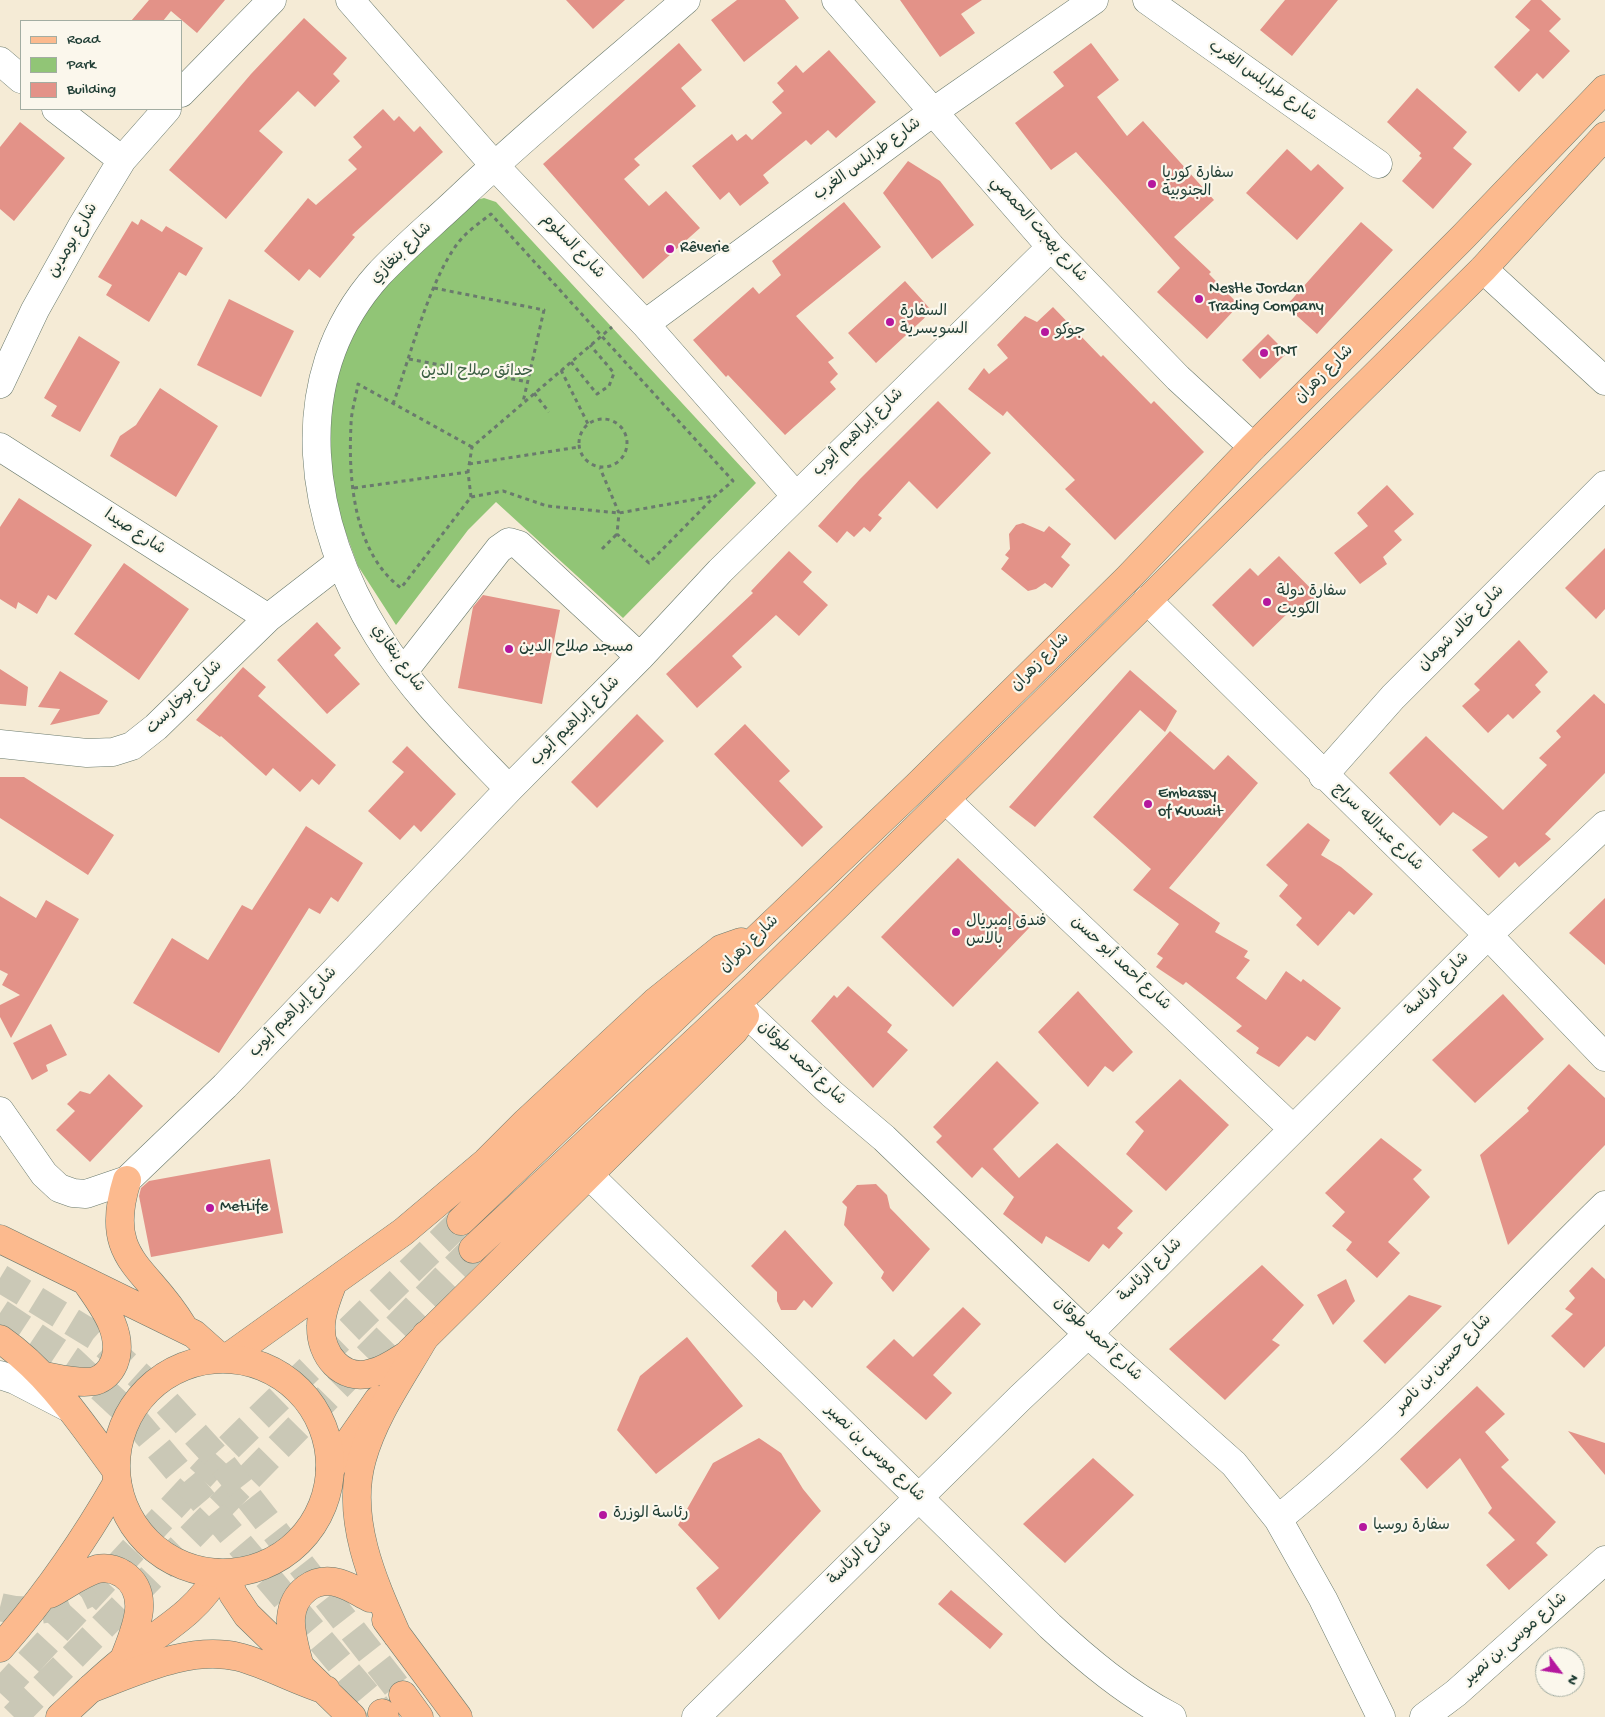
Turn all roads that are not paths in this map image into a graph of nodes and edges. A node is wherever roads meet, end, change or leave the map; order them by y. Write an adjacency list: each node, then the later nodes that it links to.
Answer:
1 (272, 0): 10 (street)
2 (350, 0): 17 (street, شارع السلوم)
3 (686, 0): 17 (street, شارع بنغازي)
4 (836, 0): 13 (street, شارع بهجت الحمصي)
5 (1094, 0): 13 (street, شارع طرابلس الغرب)
6 (1147, 0): 16 (street, شارع طرابلس الغرب)
7 (0, 61): 8 (street)
8 (20, 78)
9 (1605, 89): 24 (main road, شارع زهران)
10 (182, 92)
11 (57, 110): 15 (street)
12 (166, 110): 15 (street, شارع بومدين)
13 (933, 112): 18 (street, شارع بهجت الحمصي); 20 (street, شارع طرابلس الغرب)
14 (1605, 136): 19 (main road, شارع زهران)
15 (122, 160): 22 (street, شارع بومدين)
16 (1378, 164)
17 (494, 165): 20 (street, شارع السلوم); 27 (street, شارع بنغازي)
18 (1051, 247): 24 (street, شارع بهجت الحمصي); 26 (street, شارع إبراهيم أيوب)
19 (1483, 268): 21 (street); 28 (main road, شارع زهران)
20 (638, 317): 26 (street, شارع السلوم)
21 (1605, 381)
22 (0, 384)
23 (0, 447): 29 (street, شارع صيدا)
24 (1253, 448): 38 (main road, شارع زهران)
25 (1605, 485): 33 (street, شارع خالد شومان)
26 (795, 495): 30 (street, شارع إبراهيم أيوب)
27 (339, 563): 29 (street, شارع بوخارست); 31 (street, شارع بنغازي)
28 (1147, 600): 33 (street, شارع عبدالله سراج); 35 (main road, شارع زهران)
29 (268, 618): 32 (street, شارع بوخارست)
30 (640, 657): 31 (street); 34 (street, شارع إبراهيم أيوب)
31 (403, 672): 34 (street, شارع بنغازي)
32 (0, 744)
33 (1323, 776): 37 (street, شارع عبدالله سراج)
34 (509, 789): 45 (street, شارع إبراهيم أيوب)
35 (946, 800): 39 (main road, شارع زهران); 43 (street, شارع أحمد أبو حسن)
36 (1605, 825): 37 (street, شارع الرئاسة)
37 (1488, 935): 41 (street, شارع عبدالله سراج); 43 (street, شارع الرئاسة)
38 (759, 937): 47 (main road, شارع زهران); 51 (main road)
39 (755, 986): 40 (main road); 49 (main road, شارع زهران)
40 (746, 1014): 44 (main road); 53 (street, شارع أحمد طوقان)
41 (1605, 1057)
42 (0, 1111): 45 (street)
43 (1293, 1129): 53 (street, شارع الرئاسة)
44 (589, 1175): 54 (main road); 63 (street, شارع موسى بن نصير)
45 (127, 1180): 52 (main road)
46 (1605, 1205): 64 (street, شارع حسين بن ناصر)
47 (461, 1221)
48 (0, 1239): 50 (main road)
49 (473, 1249)
50 (87, 1282): 52 (main road); 59 (main road)
51 (332, 1285): 56 (main road); 57 (main road)
52 (184, 1328): 57 (main road)
53 (1088, 1334): 63 (street, شارع الرئاسة); 64 (street, شارع أحمد طوقان)
54 (426, 1335): 56 (main road); 69 (main road)
55 (0, 1339): 59 (main road)
56 (407, 1355): 62 (main road)
57 (224, 1358): 61 (main road); 62 (main road)
58 (0, 1375): 60 (street)
59 (45, 1376): 60 (main road)
60 (69, 1408): 61 (main road)
61 (117, 1477): 66 (main road); 67 (main road)
62 (329, 1478): 66 (main road); 68 (main road)
63 (918, 1498): 80 (street, شارع الرئاسة); 81 (street, شارع موسى بن نصير)
64 (1278, 1519): 82 (street, شارع أحمد طوقان)
65 (1605, 1560): 83 (street, شارع موسى بن نصير)
66 (222, 1573): 71 (main road); 72 (main road)
67 (43, 1598): 70 (main road); 71 (main road)
68 (370, 1598): 69 (main road); 72 (main road)
69 (397, 1635): 79 (main road)
70 (0, 1648)
71 (124, 1659): 73 (main road)
72 (300, 1667): 74 (main road)
73 (90, 1689): 74 (main road); 76 (main road)
74 (326, 1690): 77 (main road)
75 (403, 1695): 78 (main road)
76 (60, 1717)
77 (352, 1717)
78 (419, 1717)
79 (458, 1717)
80 (696, 1717)
81 (1172, 1717)
82 (1381, 1717)
83 (1424, 1717)

